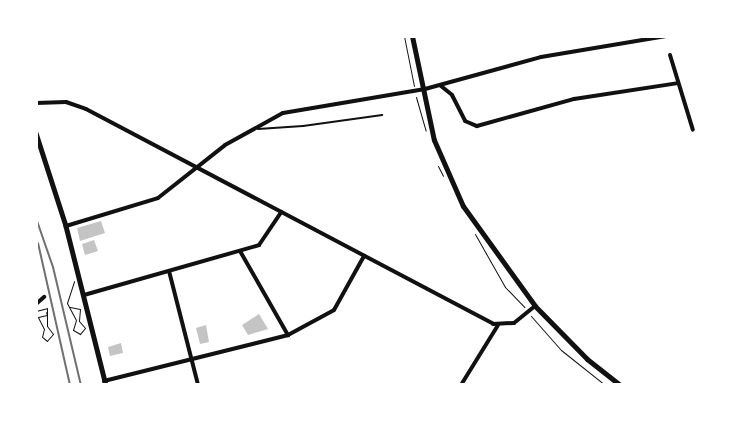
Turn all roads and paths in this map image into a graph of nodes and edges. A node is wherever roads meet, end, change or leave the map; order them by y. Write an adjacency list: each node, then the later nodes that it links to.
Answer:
1 (404, 36): 5 (path)
2 (412, 36): 23 (main road)
3 (666, 36): 7 (street)
4 (670, 56): 6 (street)
5 (412, 75)
6 (678, 83): 7 (street); 11 (street)
7 (439, 86): 10 (street)
8 (36, 103): 13 (street)
9 (382, 115): 10 (lane)
10 (250, 130): 13 (street)
11 (693, 130)
12 (36, 133): 15 (street)
13 (196, 166): 14 (street); 15 (street)
14 (281, 212): 16 (street); 17 (street)
15 (66, 226): 19 (street)
16 (240, 251): 18 (street); 28 (street)
17 (364, 256): 27 (street); 28 (street)
18 (169, 271): 20 (street); 29 (street)
19 (78, 273): 20 (street); 24 (path)
20 (84, 295): 30 (street)
21 (44, 297): 22 (street)
22 (36, 304)
23 (535, 306): 27 (street); 33 (main road)
24 (70, 307)
25 (36, 311): 26 (path)
26 (46, 312)
27 (498, 325): 32 (street)
28 (288, 335): 29 (street)
29 (191, 359): 30 (street); 31 (street)
30 (105, 383)
31 (198, 385)
32 (461, 385)
33 (620, 385)

